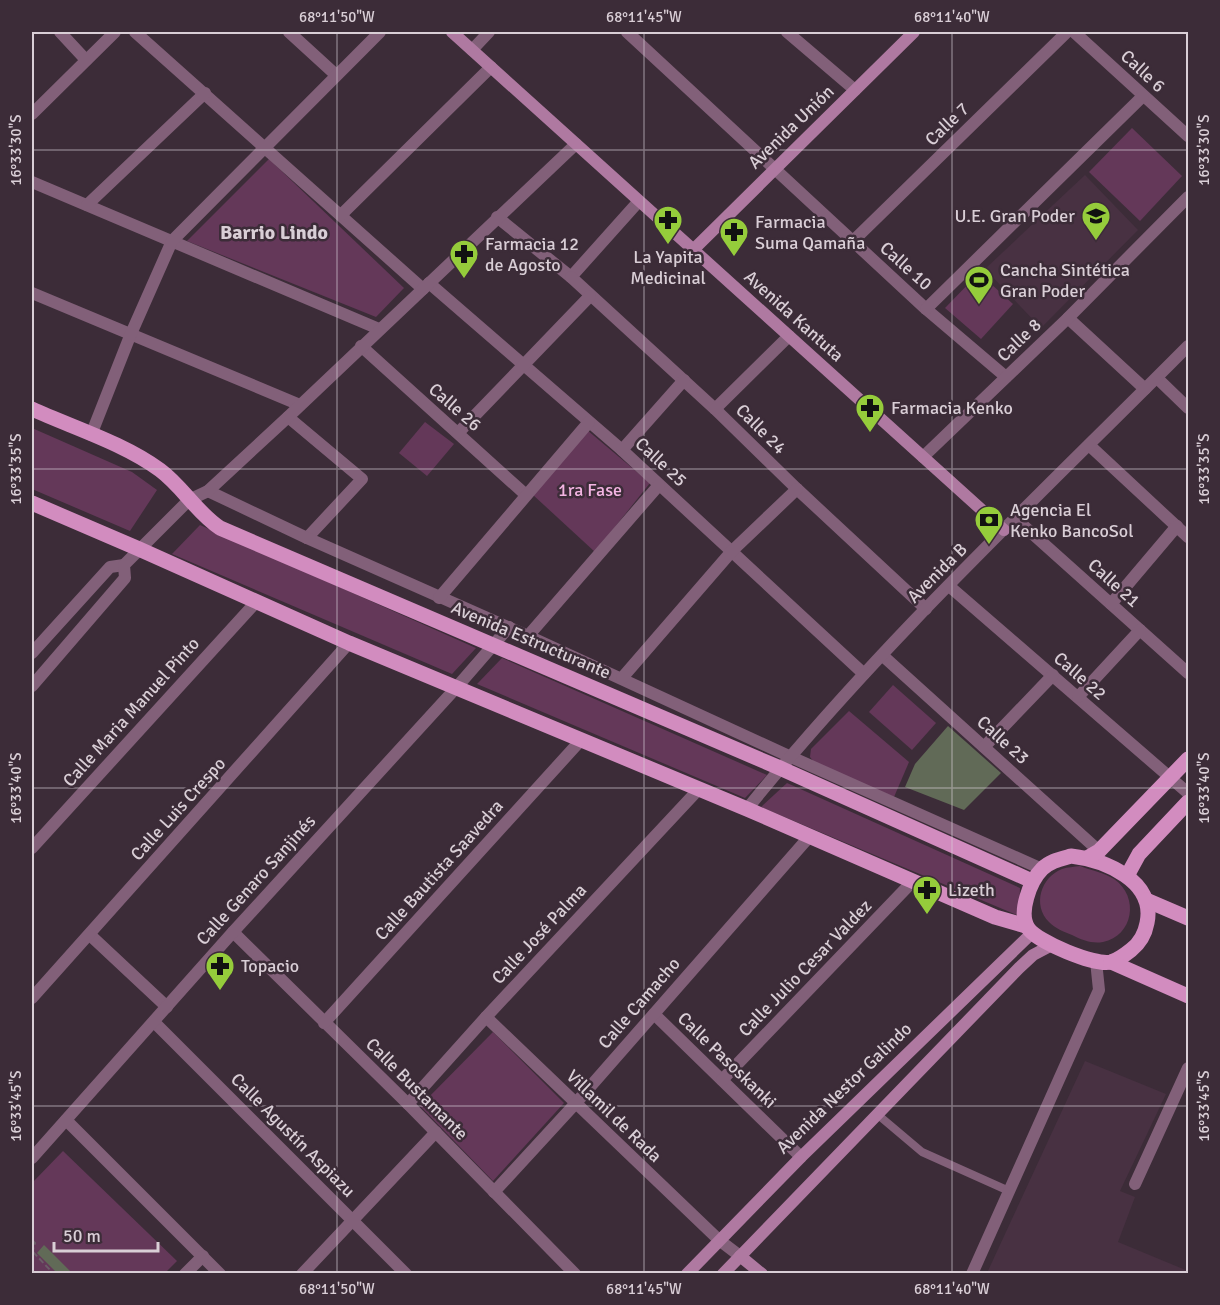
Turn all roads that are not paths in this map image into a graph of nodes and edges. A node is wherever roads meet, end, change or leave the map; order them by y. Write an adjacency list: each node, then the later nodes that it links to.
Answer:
1 (60, 32): 14 (street)
2 (115, 32): 14 (street)
3 (135, 32): 18 (street, Calle 25)
4 (289, 32): 16 (street)
5 (380, 32): 16 (street)
6 (452, 32): 13 (street, Avenida Kantuta)
7 (489, 32): 13 (street)
8 (627, 32): 24 (street, Calle 10)
9 (787, 32): 17 (street)
10 (914, 32): 17 (street, Avenida Unión)
11 (1067, 32): 32 (street, Calle 7)
12 (1074, 32): 19 (street, Calle 6)
13 (472, 50): 15 (street, Avenida Kantuta)
14 (86, 60): 20 (street)
15 (491, 67): 22 (street, Avenida Kantuta); 29 (street)
16 (336, 75): 23 (street)
17 (855, 90): 24 (street, Avenida Unión)
18 (206, 93): 23 (street, Calle 25); 28 (street)
19 (1143, 96): 21 (street, Calle 6); 38 (street)
20 (32, 114)
21 (1188, 136)
22 (576, 144): 27 (street, Avenida Kantuta); 30 (street)
23 (266, 146): 29 (street, Calle 25); 31 (street)
24 (774, 169): 32 (street, Calle 10); 33 (street, Avenida Unión)
25 (32, 182): 28 (street)
26 (1188, 197): 39 (street, Calle 8)
27 (639, 201): 33 (street, Avenida Kantuta); 34 (street)
28 (87, 205): 31 (street)
29 (342, 215): 35 (street, Calle 25)
30 (497, 217): 34 (street, Calle 24); 35 (street)
31 (172, 241): 40 (street); 41 (street)
32 (853, 242): 38 (street, Calle 10)
33 (693, 249): 42 (street, Avenida Kantuta)
34 (571, 277): 37 (street, Calle 24)
35 (426, 286): 40 (street); 45 (street, Calle 25)
36 (32, 293): 41 (street)
37 (590, 296): 45 (street); 48 (street, Calle 24)
38 (926, 309): 46 (street, Calle 10)
39 (1068, 318): 46 (street, Calle 8); 49 (street)
40 (379, 329): 43 (street)
41 (130, 336): 50 (street); 57 (street)
42 (789, 336): 53 (street); 60 (street, Avenida Kantuta)
43 (361, 346): 50 (street); 56 (street, Calle 26)
44 (1188, 346): 47 (street, Avenida B)
45 (522, 365): 55 (street, Calle 25); 56 (street)
46 (1006, 377): 60 (street, Calle 8)
47 (1156, 378): 49 (street, Avenida B); 51 (street)
48 (684, 380): 53 (street, Calle 24); 59 (street)
49 (1145, 389): 58 (street, Avenida B)
50 (300, 405): 54 (street)
51 (1188, 408)
52 (32, 409): 57 (main road, Avenida Estructurante)
53 (715, 409): 62 (street, Calle 24)
54 (288, 417): 63 (street); 71 (street)
55 (589, 422): 59 (street, Calle 25); 64 (street)
56 (458, 433): 64 (street, Calle 26)
57 (91, 435): 65 (main road, Avenida Estructurante)
58 (1089, 445): 67 (street, Avenida B); 68 (street)
59 (622, 450): 61 (street, Calle 25)
60 (923, 457): 69 (street, Avenida Kantuta)
61 (658, 485): 73 (street, Calle 25); 82 (street)
62 (796, 489): 73 (street); 79 (street, Calle 24)
63 (208, 491): 65 (street); 71 (street, Avenida Estructurante)
64 (526, 495): 76 (street)
65 (189, 500): 72 (street); 84 (main road, Avenida Estructurante)
66 (32, 503): 72 (main road)
67 (1016, 519): 69 (street, Avenida B); 78 (street, Calle 21)
68 (1177, 526): 70 (street); 78 (street)
69 (1004, 530): 75 (street, Avenida B)
70 (1188, 537)
71 (307, 538): 76 (street, Avenida Estructurante)
72 (139, 549): 74 (street); 77 (main road)
73 (732, 551): 88 (street, Calle 25); 90 (street)
74 (124, 565): 85 (street); 91 (street)
75 (949, 586): 79 (street, Avenida B); 89 (street, Calle 22)
76 (439, 598): 80 (street, Avenida Estructurante)
77 (257, 601): 83 (main road); 105 (street, Calle Maria Manuel Pinto)
78 (1111, 604): 81 (street, Calle 21)
79 (926, 609): 86 (street, Avenida B)
80 (509, 627): 82 (street, Avenida Estructurante); 84 (street, Calle Genaro Sanjinés)
81 (1140, 630): 87 (street, Calle 21); 93 (street)
82 (528, 636): 90 (street, Avenida Estructurante)
83 (350, 643): 92 (main road); 114 (street, Calle Luis Crespo)
84 (494, 645): 92 (street, Calle Genaro Sanjinés); 98 (main road, Avenida Estructurante)
85 (32, 653)
86 (882, 655): 88 (street, Avenida B); 95 (street, Calle 23)
87 (1188, 673)
88 (864, 674): 96 (street, Avenida B)
89 (1053, 675): 93 (street, Calle 22); 95 (street)
90 (622, 678): 96 (street, Avenida Estructurante)
91 (32, 686)
92 (456, 688): 94 (main road); 113 (street, Calle Genaro Sanjinés)
93 (1078, 697): 99 (street, Calle 22)
94 (581, 740): 100 (main road); 123 (street, Calle Bautista Saavedra)
95 (984, 747): 106 (street, Calle 23)
96 (791, 757): 98 (street, Avenida B); 107 (street, Avenida Estructurante)
97 (1188, 759): 99 (main road)
98 (780, 768): 103 (street, Avenida B); 107 (main road, Avenida Estructurante)
99 (1170, 778): 101 (street, Calle 22); 106 (main road)
100 (698, 790): 103 (main road); 121 (street, Calle José Palma)
101 (1188, 793)
102 (1188, 802): 108 (main road)
103 (747, 809): 104 (main road)
104 (809, 837): 109 (main road); 120 (street, Calle Camacho)
105 (32, 848)
106 (1093, 854): 107 (main road); 108 (main road)
107 (1037, 875): 112 (main road)
108 (1127, 876): 110 (main road)
109 (913, 881): 112 (main road); 125 (street, Calle Julio Cesar Valdez)
110 (1146, 900): 111 (main road); 116 (main road)
111 (1188, 918)
112 (1029, 929): 115 (main road); 131 (street, Avenida Nestor Galindo)
113 (233, 932): 119 (street, Calle Genaro Sanjinés); 123 (street, Calle Bustamante)
114 (90, 935): 118 (street, Calle Luis Crespo); 119 (street)
115 (1052, 945): 116 (main road); 128 (street)
116 (1103, 962): 117 (main road); 134 (street)
117 (1188, 996)
118 (32, 998)
119 (167, 1007): 122 (street, Calle Genaro Sanjinés)
120 (654, 1014): 125 (street, Calle Pasoskanki); 127 (street, Calle Camacho)
121 (486, 1017): 126 (street, Calle José Palma); 127 (street, Villamil de Rada)
122 (154, 1022): 129 (street, Calle Genaro Sanjinés); 136 (street, Calle Agustín Aspiazu)
123 (324, 1023): 126 (street, Calle Bustamante)
124 (1188, 1068): 133 (street)
125 (722, 1080): 131 (street, Calle Pasoskanki)
126 (408, 1104): 130 (street, Calle Bustamante)
127 (575, 1104): 135 (street, Calle Camacho); 137 (street, Villamil de Rada)
128 (877, 1114): 134 (lane); 139 (street)
129 (66, 1120): 132 (street, Calle Genaro Sanjinés); 138 (street)
130 (436, 1132): 135 (street, Calle Bustamante); 136 (street)
131 (801, 1156): 137 (street, Avenida Nestor Galindo)
132 (32, 1158)
133 (1135, 1184)
134 (1009, 1191): 148 (street)
135 (494, 1192): 144 (street, Calle Bustamante)
136 (353, 1220): 142 (street); 143 (street, Calle Agustín Aspiazu)
137 (719, 1240): 139 (street, Villamil de Rada); 145 (street, Avenida Nestor Galindo)
138 (202, 1256): 140 (street); 141 (street)
139 (740, 1256): 146 (street); 147 (street)
140 (185, 1274)
141 (220, 1274)
142 (302, 1274)
143 (406, 1274)
144 (575, 1274)
145 (687, 1274)
146 (723, 1274)
147 (762, 1274)
148 (972, 1274)

